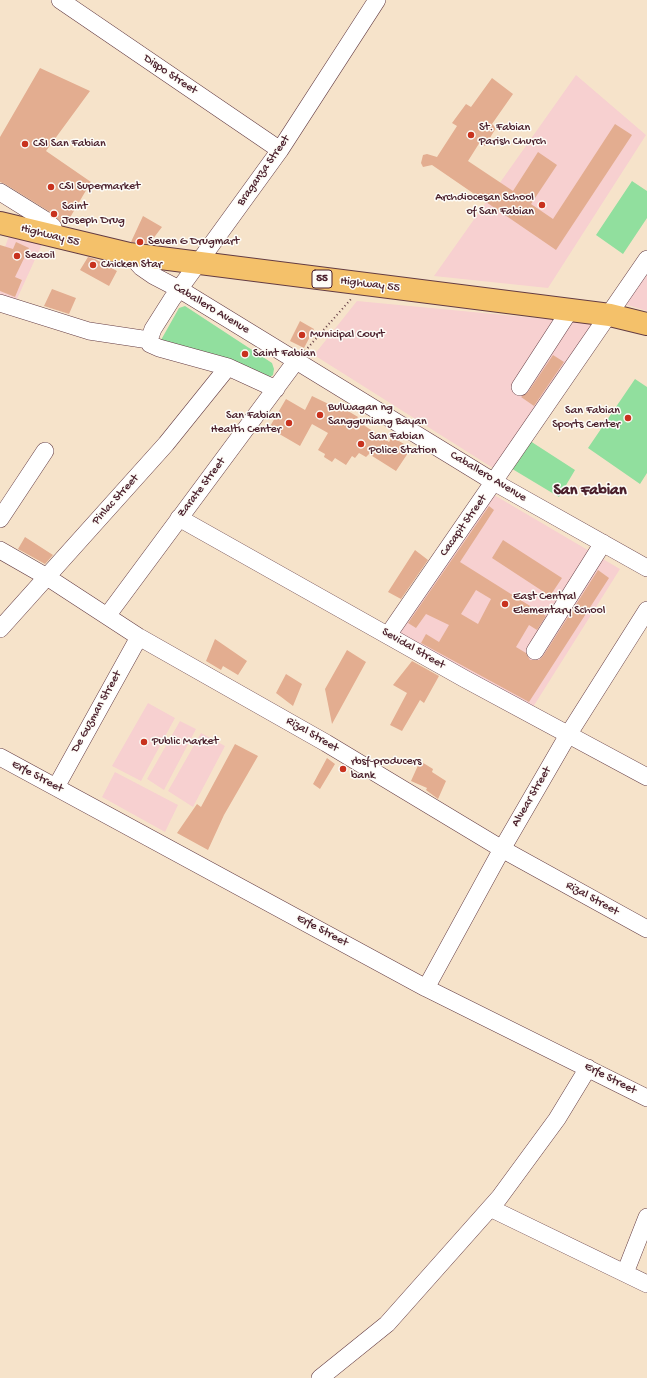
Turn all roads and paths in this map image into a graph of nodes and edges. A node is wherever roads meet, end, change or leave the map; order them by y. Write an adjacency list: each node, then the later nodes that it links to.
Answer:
1 (60, 0): 3 (street, Dispo Street)
2 (377, 0): 3 (street, Braganza Street)
3 (280, 150): 9 (street, Braganza Street)
4 (0, 192): 6 (street)
5 (0, 223): 6 (highway, Highway 55 / 55)
6 (54, 237): 7 (highway, Highway 55 / 55)
7 (129, 254): 9 (highway, Highway 55 / 55); 11 (street, Caballero Avenue)
8 (647, 259): 14 (street, Cacapit Street)
9 (198, 263): 10 (highway, Highway 55 / 55); 11 (street, Braganza Street)
10 (363, 284): 13 (highway, Highway 55 / 55); 17 (path)
11 (179, 289): 16 (street, Braganza Street); 17 (street, Caballero Avenue)
12 (0, 303): 16 (street)
13 (570, 310): 14 (highway, Highway 55 / 55); 19 (street)
14 (610, 315): 15 (highway, Highway 55 / 55); 22 (street, Cacapit Street)
15 (647, 324)
16 (149, 340): 18 (street)
17 (296, 361): 20 (street, Zarate Street); 22 (street, Caballero Avenue)
18 (228, 367): 20 (street); 28 (street, Pinlac Street)
19 (520, 386)
20 (276, 389): 23 (street, Zarate Street)
21 (45, 451): 24 (street)
22 (494, 482): 25 (street, Caballero Avenue); 32 (street, Cacapit Street)
23 (180, 518): 30 (street, Zarate Street); 32 (street, Sevidal Street)
24 (0, 519)
25 (603, 543): 27 (street, Caballero Avenue); 34 (street)
26 (0, 550): 28 (street, Rizal Street)
27 (647, 568)
28 (47, 576): 30 (street, Rizal Street); 31 (street, Pinlac Street)
29 (647, 610): 35 (street, Alvear Street)
30 (107, 616): 33 (street, Rizal Street)
31 (0, 629)
32 (388, 635): 35 (street, Sevidal Street)
33 (139, 637): 38 (street, De Guzman Street); 39 (street, Rizal Street)
34 (535, 651)
35 (568, 735): 37 (street, Sevidal Street); 39 (street, Alvear Street)
36 (0, 757): 38 (street, Erfe Street)
37 (647, 778)
38 (56, 787): 41 (street, Erfe Street)
39 (502, 849): 40 (street, Rizal Street); 41 (street, Alvear Street)
40 (647, 929)
41 (426, 988): 42 (street, Erfe Street)
42 (588, 1068): 43 (street, Erfe Street); 44 (street)
43 (647, 1098)
44 (490, 1208): 46 (street); 48 (street)
45 (647, 1217): 46 (street)
46 (625, 1273): 47 (street)
47 (647, 1284)
48 (320, 1378)

